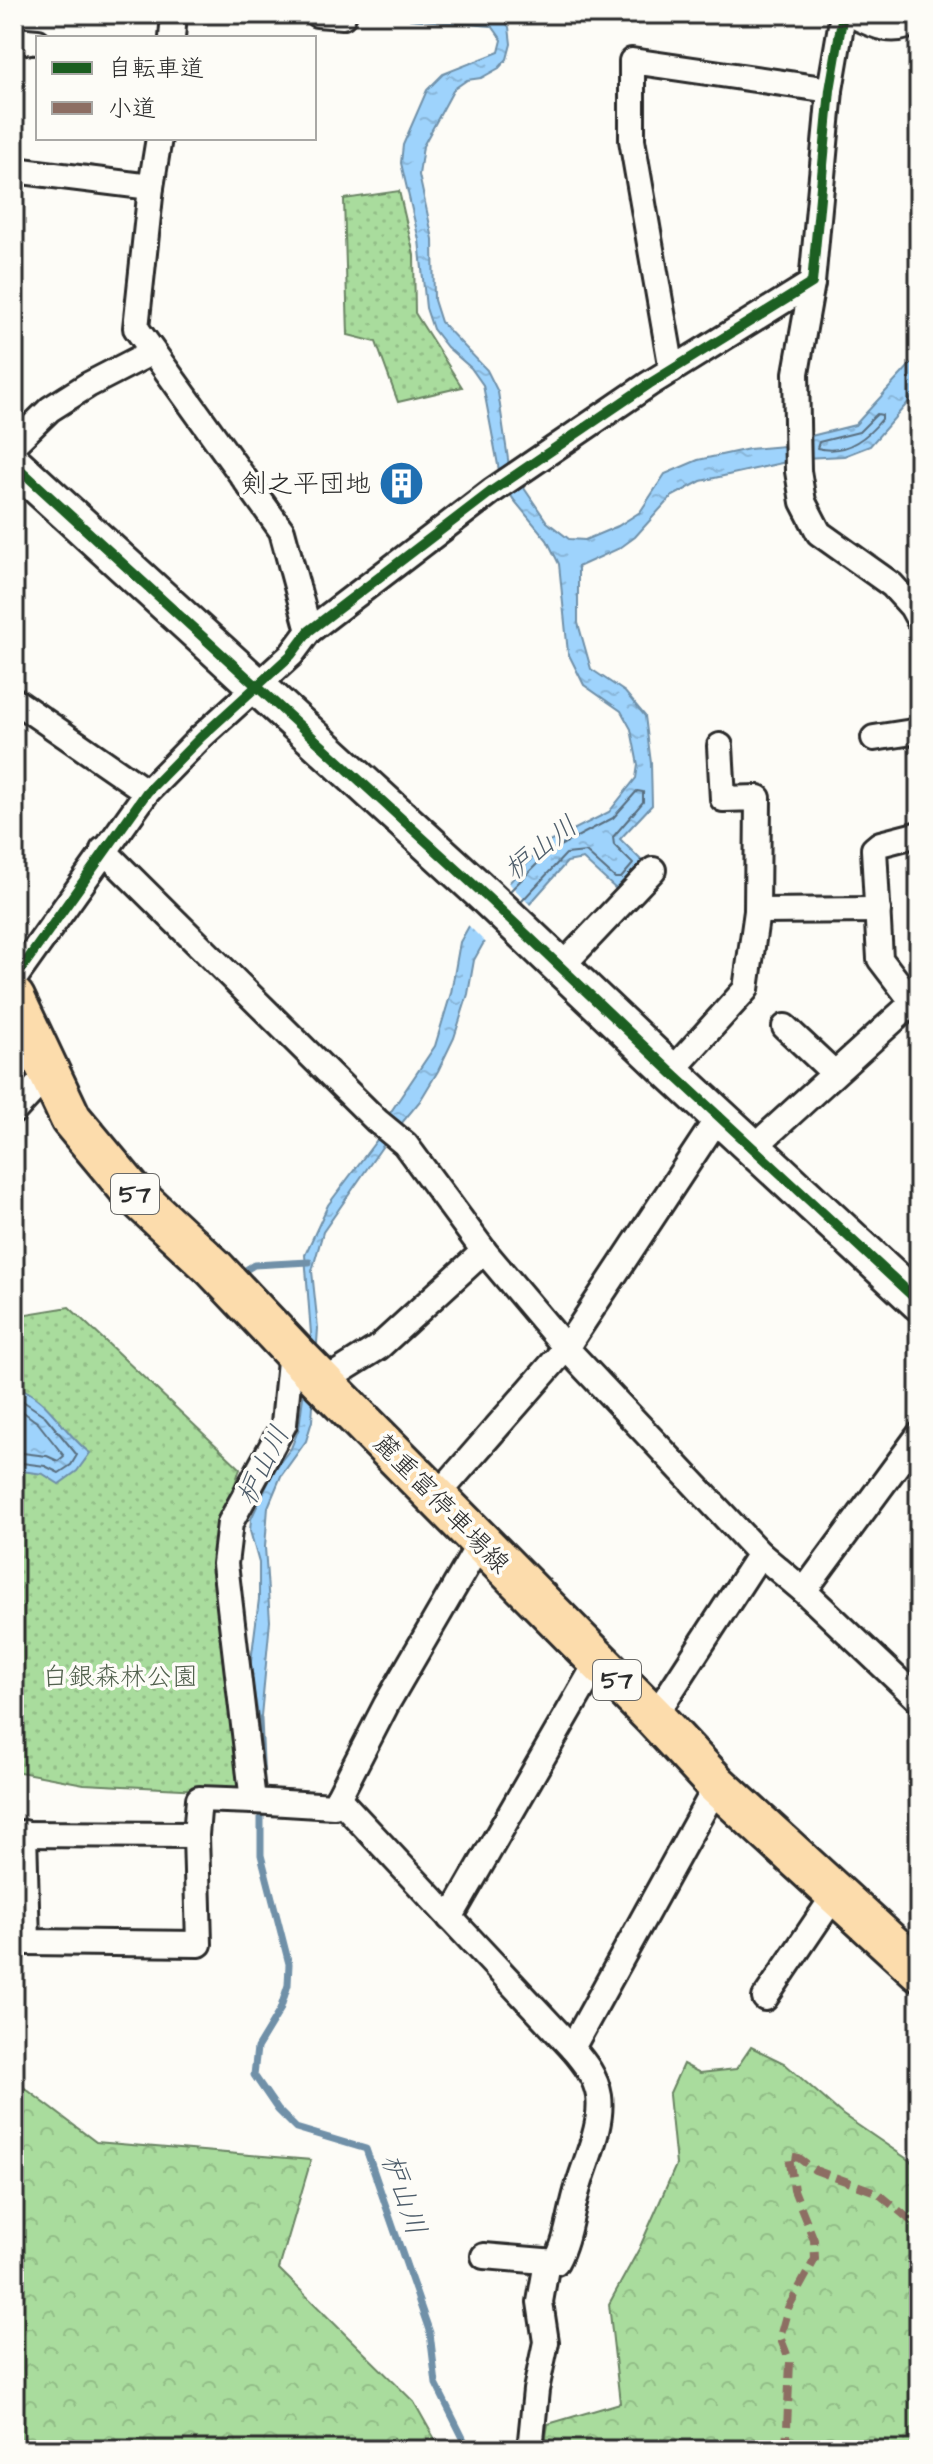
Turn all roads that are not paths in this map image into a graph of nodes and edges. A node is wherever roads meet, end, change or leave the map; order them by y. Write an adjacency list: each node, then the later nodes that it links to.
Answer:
1 (174, 14): 7 (street)
2 (317, 14): 5 (street)
3 (843, 14): 10 (street)
4 (851, 14): 6 (street)
5 (343, 16)
6 (919, 19)
7 (172, 36)
8 (14, 40): 9 (street)
9 (36, 42)
10 (830, 90): 14 (street); 16 (street)
11 (159, 140): 13 (street)
12 (14, 170): 13 (street)
13 (151, 187): 15 (street)
14 (812, 283): 16 (street); 19 (street)
15 (152, 352): 17 (street); 20 (street)
16 (672, 370): 20 (street)
17 (14, 444)
18 (14, 464): 21 (street)
19 (919, 620)
20 (309, 631): 21 (street)
21 (255, 687): 26 (street); 32 (street)
22 (14, 700): 26 (street)
23 (919, 731): 24 (street)
24 (874, 738)
25 (720, 746): 31 (street)
26 (147, 792): 28 (street)
27 (919, 834): 30 (street)
28 (103, 850): 33 (street); 43 (street)
29 (653, 870): 32 (street)
30 (878, 910): 31 (street); 35 (street)
31 (757, 911): 38 (street)
32 (560, 968): 38 (street)
33 (14, 979)
34 (14, 998): 37 (main road, 麓重富停車場線 / 57)
35 (915, 999): 39 (street)
36 (785, 1027): 39 (street)
37 (50, 1072): 40 (street); 46 (main road, 麓重富停車場線 / 57)
38 (671, 1072): 41 (street)
39 (833, 1072): 42 (street)
40 (14, 1111)
41 (719, 1116): 42 (street); 45 (street)
42 (753, 1148): 44 (street)
43 (484, 1251): 45 (street); 46 (street)
44 (919, 1302)
45 (566, 1348): 48 (street); 50 (street)
46 (304, 1364): 48 (main road, 麓重富停車場線 / 57); 57 (street)
47 (919, 1435): 51 (street)
48 (436, 1497): 49 (main road, 麓重富停車場線 / 57)
49 (480, 1543): 52 (main road, 麓重富停車場線 / 57); 56 (street)
50 (760, 1554): 51 (street); 54 (street)
51 (804, 1591): 53 (street)
52 (598, 1661): 54 (main road, 麓重富停車場線 / 57); 61 (street)
53 (919, 1700)
54 (654, 1717): 55 (main road, 麓重富停車場線 / 57)
55 (717, 1785): 60 (main road, 麓重富停車場線 / 57); 65 (street)
56 (338, 1798): 57 (street); 61 (street)
57 (262, 1802): 59 (street)
58 (19, 1834): 59 (street); 62 (street)
59 (196, 1835): 62 (street)
60 (836, 1893): 63 (main road, 麓重富停車場線 / 57); 64 (street)
61 (450, 1918): 65 (street)
62 (20, 1942)
63 (919, 1970)
64 (765, 1998)
65 (572, 2048): 67 (street)
66 (484, 2256): 67 (street)
67 (547, 2262): 68 (street)
68 (530, 2450)

